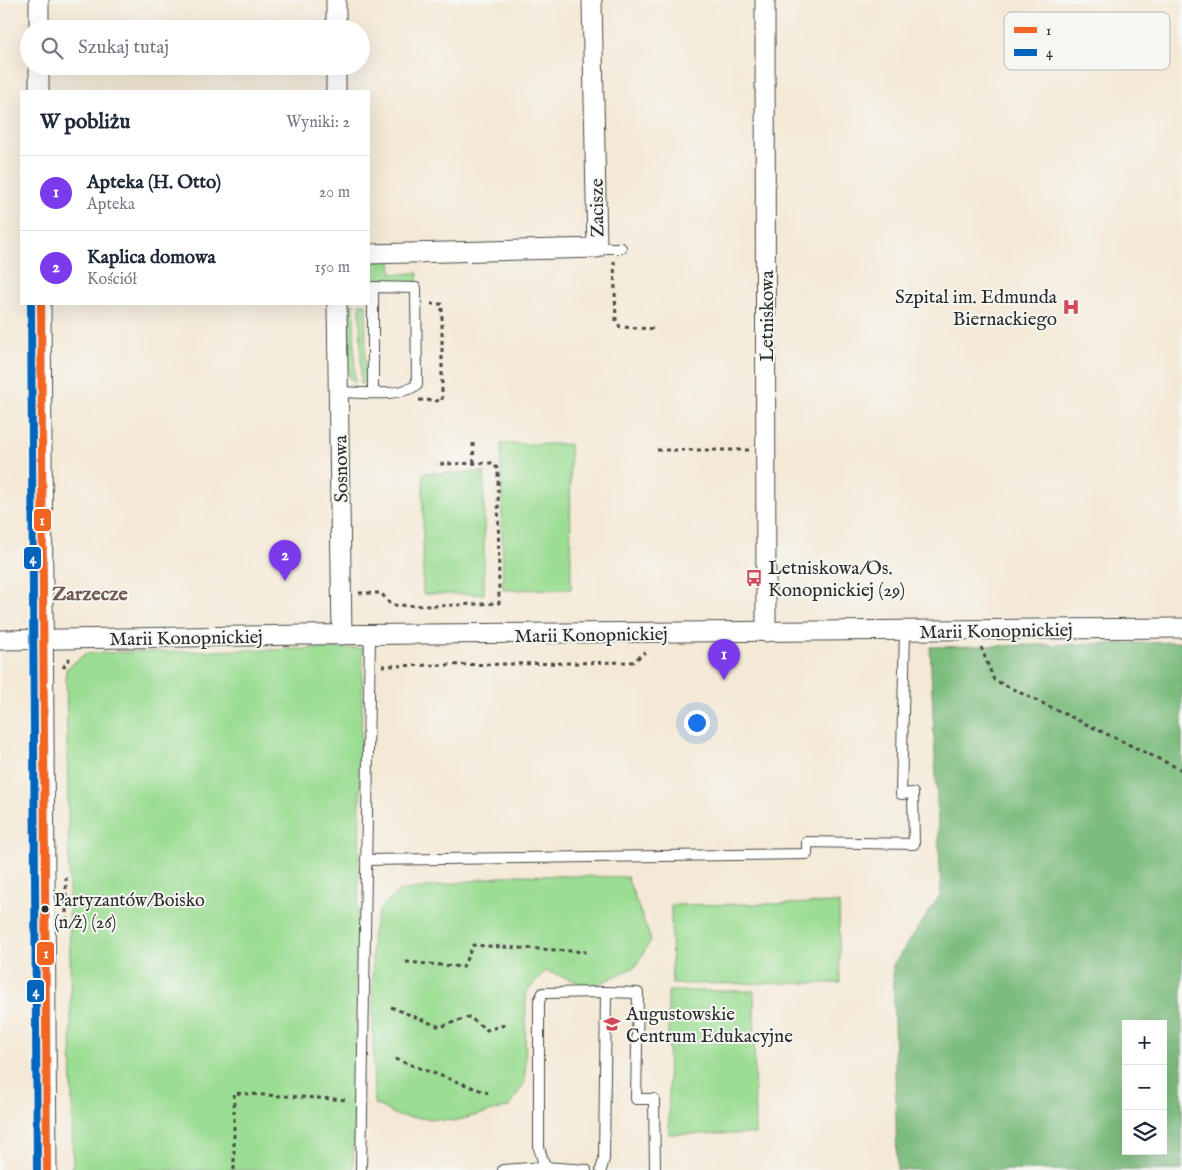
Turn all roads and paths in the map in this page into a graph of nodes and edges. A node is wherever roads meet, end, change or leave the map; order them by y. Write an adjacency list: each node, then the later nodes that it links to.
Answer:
1 (38, 0): 5 (street)
2 (336, 0): 6 (street)
3 (592, 0): 11 (street, Zacisze)
4 (765, 0): 22 (street, Letniskowa)
5 (33, 20)
6 (336, 20)
7 (35, 75): 9 (street)
8 (336, 75): 10 (street)
9 (39, 90)
10 (336, 90)
11 (610, 248): 12 (street, Zacisze); 16 (path)
12 (370, 254)
13 (437, 304): 18 (path)
14 (41, 305): 35 (street)
15 (337, 305): 17 (street, Sosnowa)
16 (656, 329)
17 (339, 392): 19 (lane); 32 (street, Sosnowa)
18 (406, 392): 19 (lane); 19 (lane)
19 (373, 393)
20 (473, 443): 23 (path)
21 (657, 450): 22 (path)
22 (767, 450): 31 (street, Letniskowa)
23 (474, 463): 24 (path); 26 (path)
24 (436, 464)
25 (358, 584): 26 (path)
26 (358, 593): 27 (path)
27 (358, 600)
28 (1182, 628): 30 (street, Marii Konopnickiej)
29 (905, 631): 30 (street, Marii Konopnickiej); 31 (street, Marii Konopnickiej); 39 (lane)
30 (974, 631): 38 (path)
31 (766, 632): 33 (street, Marii Konopnickiej)
32 (342, 635): 33 (street, Marii Konopnickiej); 35 (street, Marii Konopnickiej)
33 (370, 636): 37 (lane)
34 (0, 640): 35 (street, Marii Konopnickiej)
35 (44, 640): 49 (street)
36 (653, 652): 37 (path)
37 (369, 666): 39 (lane)
38 (1182, 770)
39 (366, 860): 47 (lane)
40 (586, 952): 41 (path)
41 (406, 962)
42 (606, 992): 48 (lane); 54 (lane); 55 (lane)
43 (391, 1006): 44 (path)
44 (508, 1024)
45 (395, 1059): 46 (path)
46 (488, 1093)
47 (362, 1100): 50 (path); 51 (lane)
48 (545, 1167): 52 (lane); 53 (lane)
49 (47, 1170)
50 (234, 1170)
51 (361, 1170)
52 (503, 1170)
53 (586, 1170)
54 (601, 1170)
55 (655, 1170)

